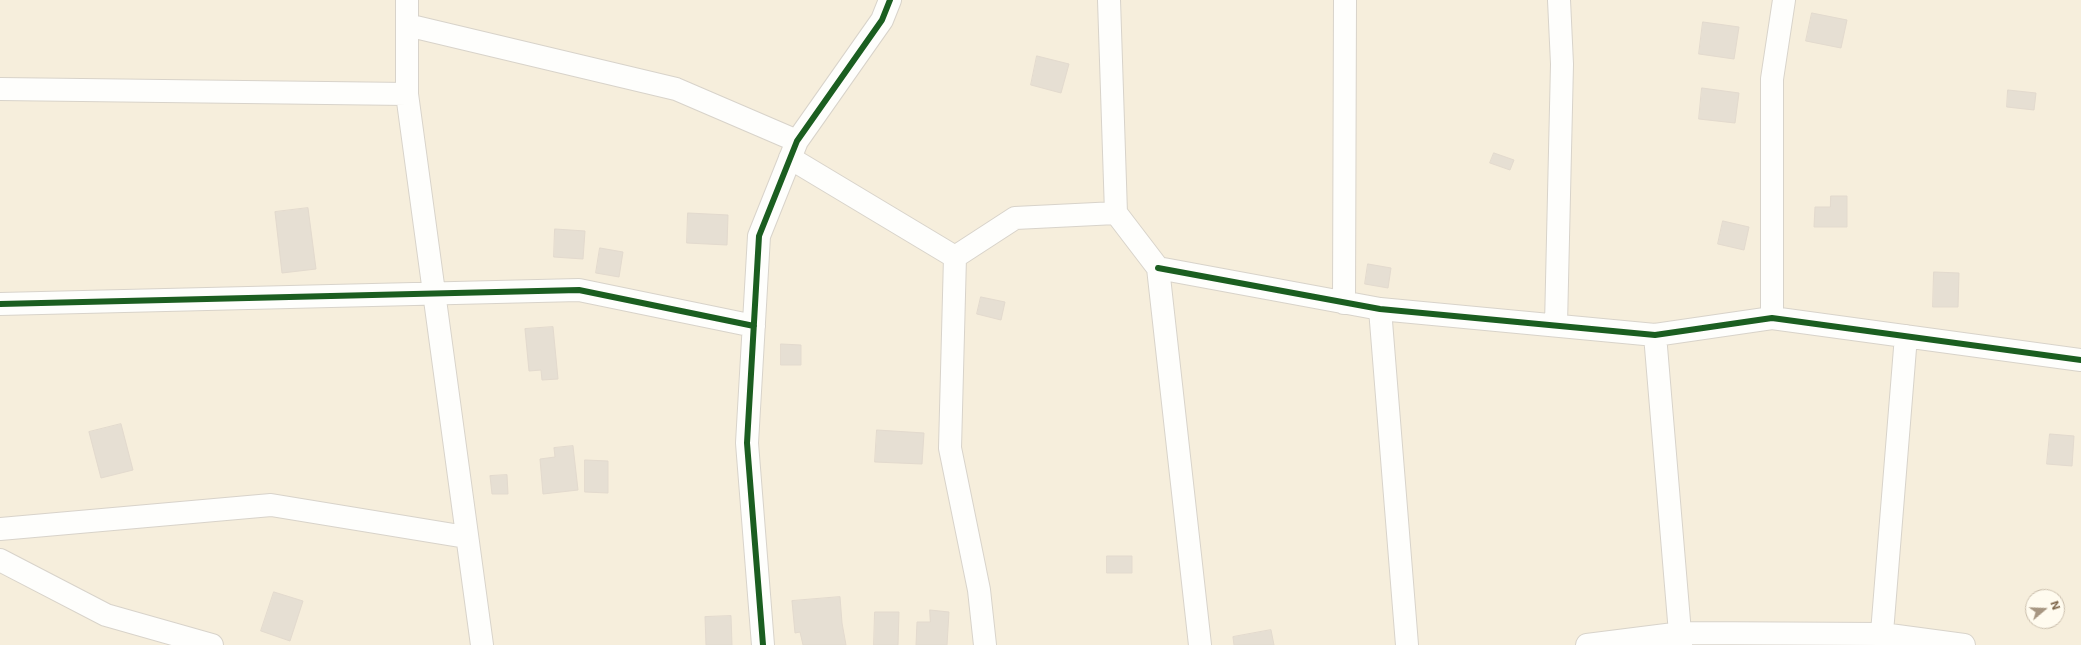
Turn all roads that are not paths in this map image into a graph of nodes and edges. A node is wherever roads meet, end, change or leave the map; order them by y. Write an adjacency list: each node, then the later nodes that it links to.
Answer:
1 (407, 0): 7 (street)
2 (890, 0): 10 (street)
3 (1109, 0): 11 (street)
4 (1346, 0): 15 (street)
5 (1559, 0): 20 (street)
6 (1784, 0): 18 (street)
7 (407, 25): 9 (street); 10 (street)
8 (0, 89): 9 (street)
9 (407, 94): 14 (street)
10 (793, 150): 12 (street); 19 (street)
11 (1116, 213): 12 (street); 13 (street)
12 (955, 257): 32 (street)
13 (1158, 268): 15 (street); 33 (street)
14 (434, 293): 16 (street); 19 (street); 25 (street)
15 (1344, 302): 17 (street)
16 (0, 304)
17 (1380, 309): 20 (street); 34 (street)
18 (1772, 318): 21 (street); 22 (street)
19 (754, 326): 31 (street)
20 (1556, 326): 21 (street)
21 (1655, 335): 27 (street)
22 (1906, 336): 23 (street); 28 (street)
23 (2081, 360)
24 (0, 529): 25 (street)
25 (466, 537): 30 (street)
26 (0, 560): 29 (street)
27 (1682, 639): 28 (street); 35 (street)
28 (1882, 640): 36 (street)
29 (212, 645)
30 (482, 645)
31 (762, 645)
32 (985, 645)
33 (1200, 645)
34 (1407, 645)
35 (1587, 645)
36 (1964, 645)

